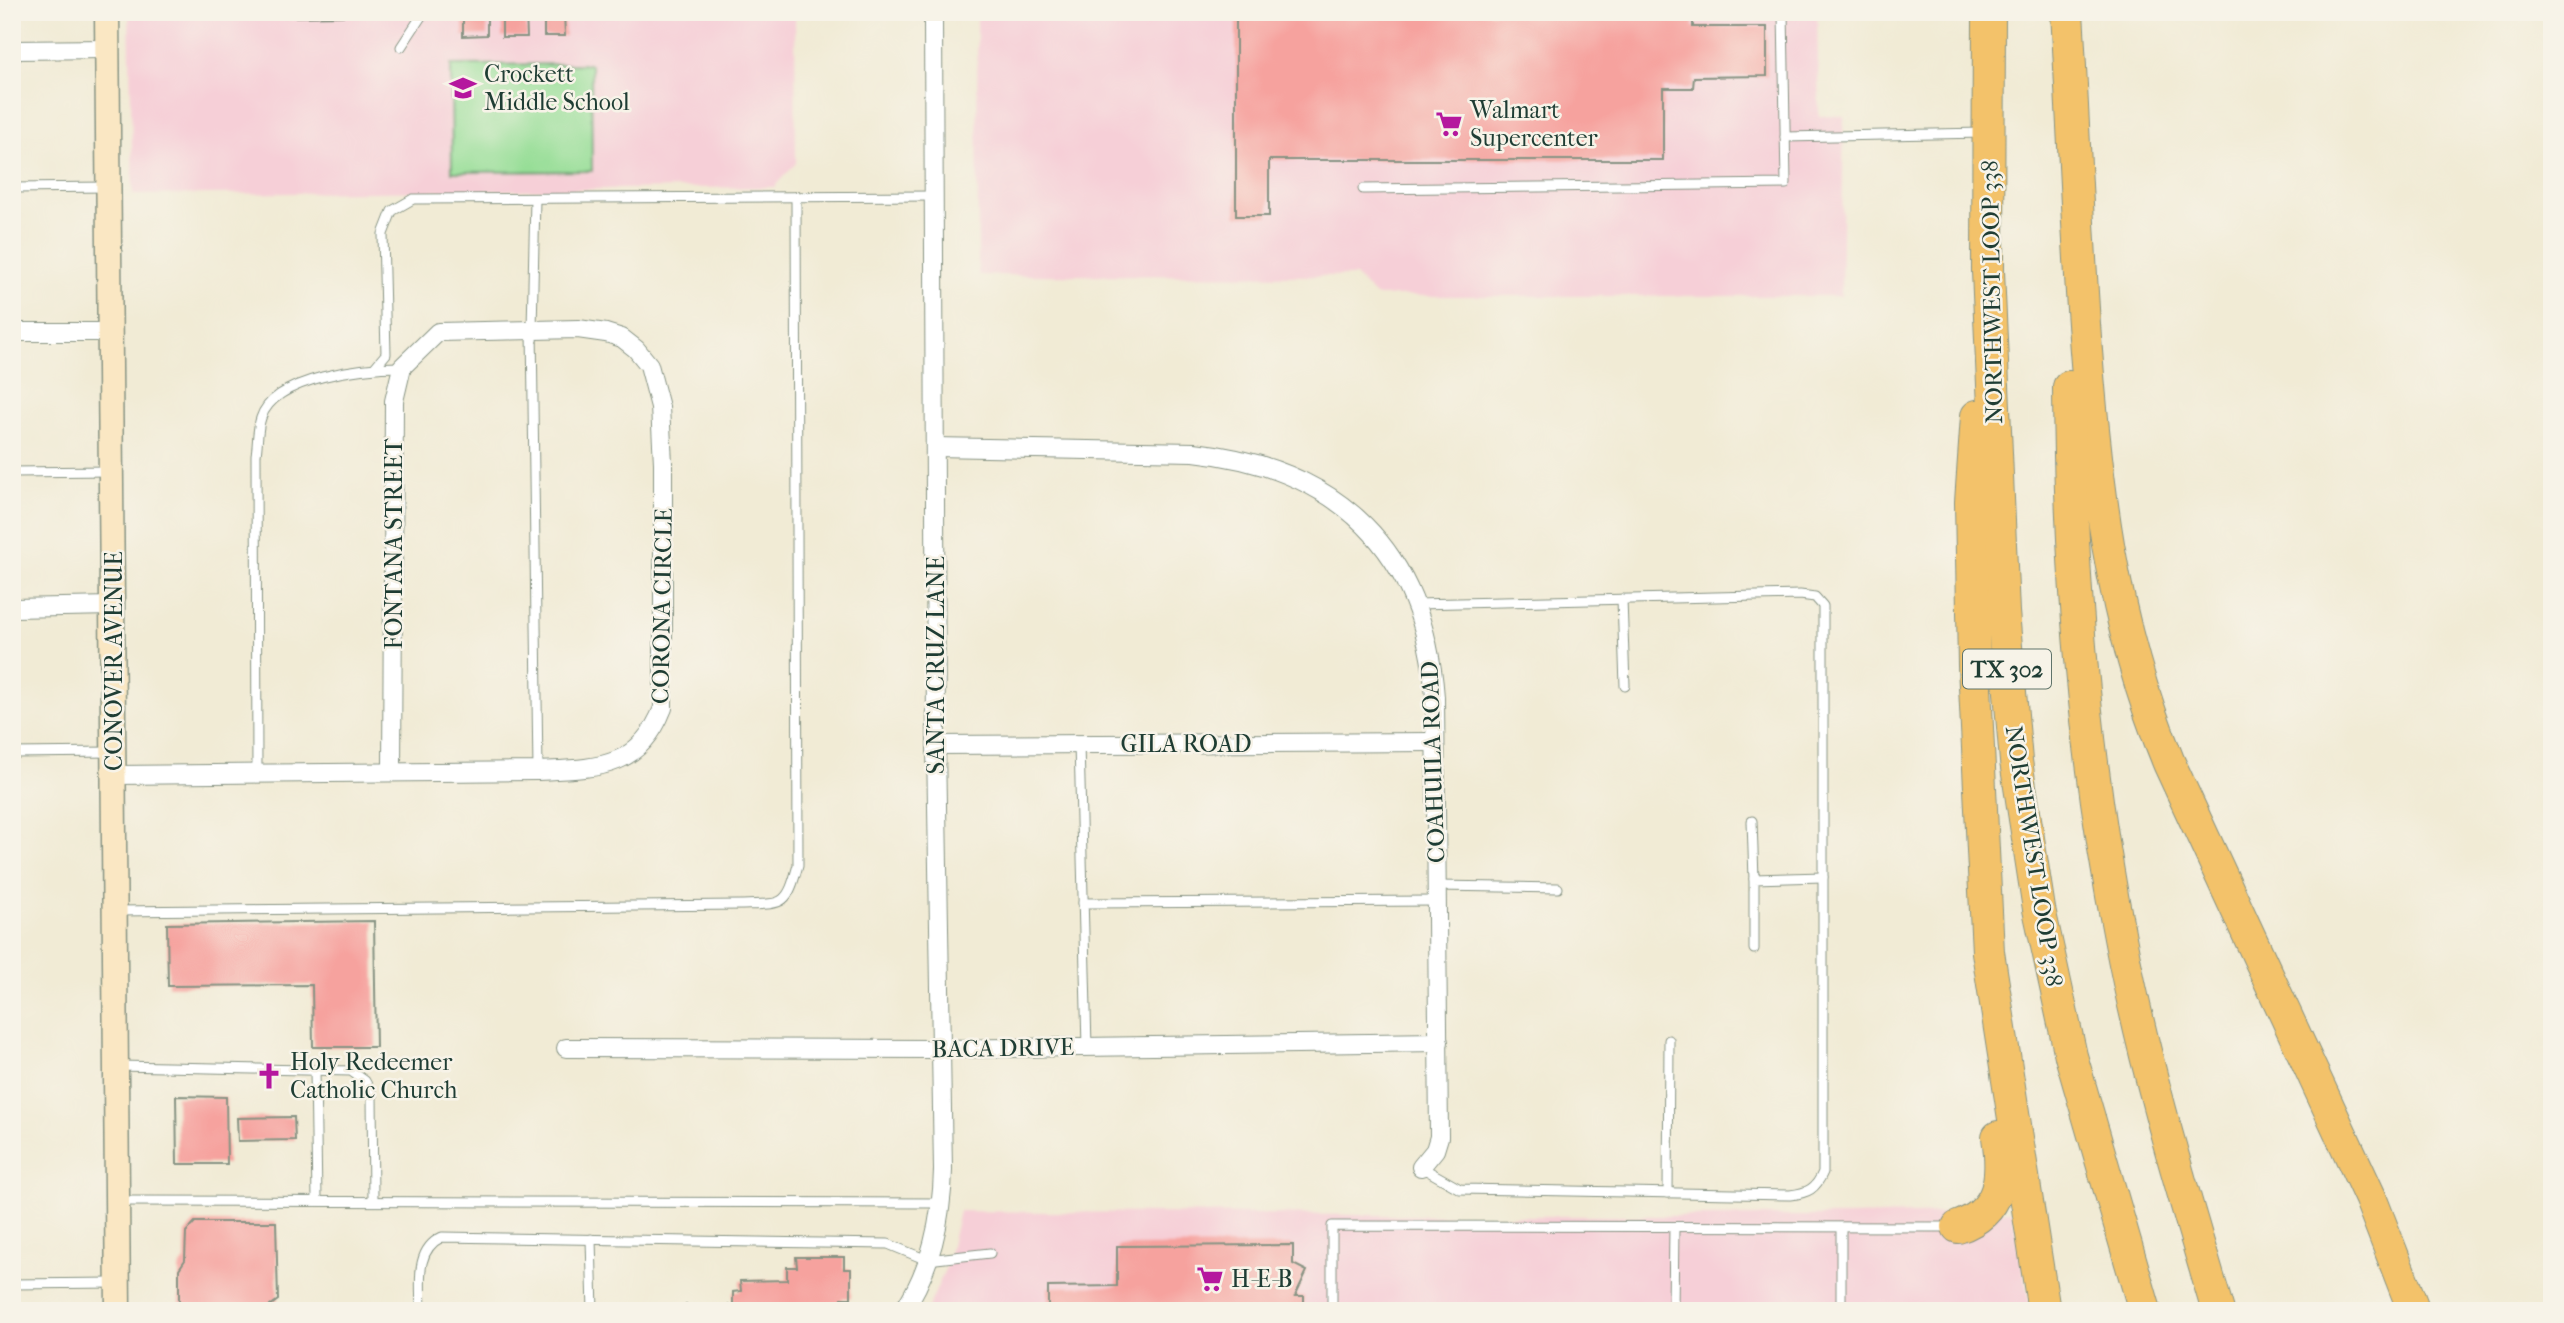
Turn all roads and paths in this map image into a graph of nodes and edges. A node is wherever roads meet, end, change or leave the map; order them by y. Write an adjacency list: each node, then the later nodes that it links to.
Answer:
1 (107, 12): 8 (street, CONOVER AVENUE)
2 (424, 12): 7 (lane)
3 (933, 12): 15 (street, SANTA CRUZ LANE)
4 (1783, 12): 11 (lane)
5 (1989, 12): 10 (highway, NORTHWEST LOOP 338 / TX 302)
6 (2067, 12): 79 (highway, TX 302); 80 (highway)
7 (401, 47)
8 (108, 49): 9 (street); 12 (street, CONOVER AVENUE)
9 (12, 50)
10 (1988, 133): 11 (lane); 18 (highway, NORTHWEST LOOP 338 / TX 302)
11 (1785, 137): 14 (lane)
12 (110, 187): 13 (lane); 21 (street, CONOVER AVENUE)
13 (12, 188)
14 (1363, 189)
15 (934, 196): 16 (lane); 24 (street, SANTA CRUZ LANE)
16 (796, 197): 17 (lane); 47 (lane)
17 (535, 199): 19 (lane); 22 (lane)
18 (1987, 271): 36 (highway); 78 (highway, NORTHWEST LOOP 338 / TX 302)
19 (532, 329): 23 (street, CORONA CIRCLE); 39 (lane); 39 (street, CORONA CIRCLE)
20 (12, 332): 21 (street)
21 (111, 332): 25 (street, CONOVER AVENUE)
22 (375, 367): 23 (lane); 40 (lane)
23 (402, 367): 38 (street, FONTANA STREET)
24 (935, 447): 28 (street, COAHUILA ROAD); 33 (street, SANTA CRUZ LANE)
25 (113, 471): 26 (lane); 29 (street, CONOVER AVENUE)
26 (12, 472)
27 (1622, 599): 28 (lane); 31 (lane); 42 (lane)
28 (1416, 604): 32 (street, COAHUILA ROAD)
29 (114, 607): 30 (street); 37 (street, CONOVER AVENUE)
30 (12, 608)
31 (1625, 686)
32 (1435, 743): 34 (street, GILA ROAD); 45 (street, COAHUILA ROAD)
33 (936, 744): 34 (street, GILA ROAD); 53 (street, SANTA CRUZ LANE)
34 (1079, 744): 46 (lane)
35 (12, 753): 37 (lane)
36 (1978, 753): 63 (highway); 77 (highway)
37 (115, 763): 40 (street, CORONA CIRCLE); 47 (street, CONOVER AVENUE)
38 (392, 771): 39 (street, CORONA CIRCLE); 40 (street, CORONA CIRCLE)
39 (538, 771)
40 (257, 773)
41 (1752, 821): 43 (lane)
42 (1823, 877): 43 (lane); 57 (lane)
43 (1754, 879): 48 (lane)
44 (1558, 888): 45 (lane)
45 (1437, 894): 46 (lane); 50 (street, COAHUILA ROAD)
46 (1083, 903): 51 (lane)
47 (115, 911): 54 (street, CONOVER AVENUE)
48 (1754, 949)
49 (1669, 1040): 57 (lane)
50 (1439, 1042): 51 (street, BACA DRIVE); 56 (street, COAHUILA ROAD)
51 (1087, 1047): 53 (street, BACA DRIVE)
52 (566, 1048): 53 (street, BACA DRIVE)
53 (940, 1049): 61 (street, SANTA CRUZ LANE)
54 (116, 1066): 55 (lane); 60 (street, CONOVER AVENUE)
55 (315, 1070): 58 (lane); 59 (lane)
56 (1421, 1167): 57 (lane)
57 (1668, 1193)
58 (317, 1200): 59 (lane); 60 (lane)
59 (373, 1200): 61 (lane)
60 (117, 1201): 68 (street, CONOVER AVENUE)
61 (942, 1203): 67 (street, SANTA CRUZ LANE)
62 (1674, 1227): 64 (lane); 74 (lane); 75 (lane)
63 (1958, 1227): 64 (lane)
64 (1841, 1228): 76 (lane)
65 (591, 1239): 67 (lane); 71 (lane); 72 (lane)
66 (990, 1252): 67 (lane)
67 (927, 1260): 73 (street, SANTA CRUZ LANE)
68 (118, 1283): 69 (lane); 70 (street, CONOVER AVENUE)
69 (12, 1284)
70 (118, 1311)
71 (421, 1311)
72 (593, 1311)
73 (903, 1311)
74 (1332, 1311)
75 (1673, 1311)
76 (1841, 1311)
77 (2044, 1311)
78 (2145, 1311)
79 (2218, 1311)
80 (2414, 1311)

